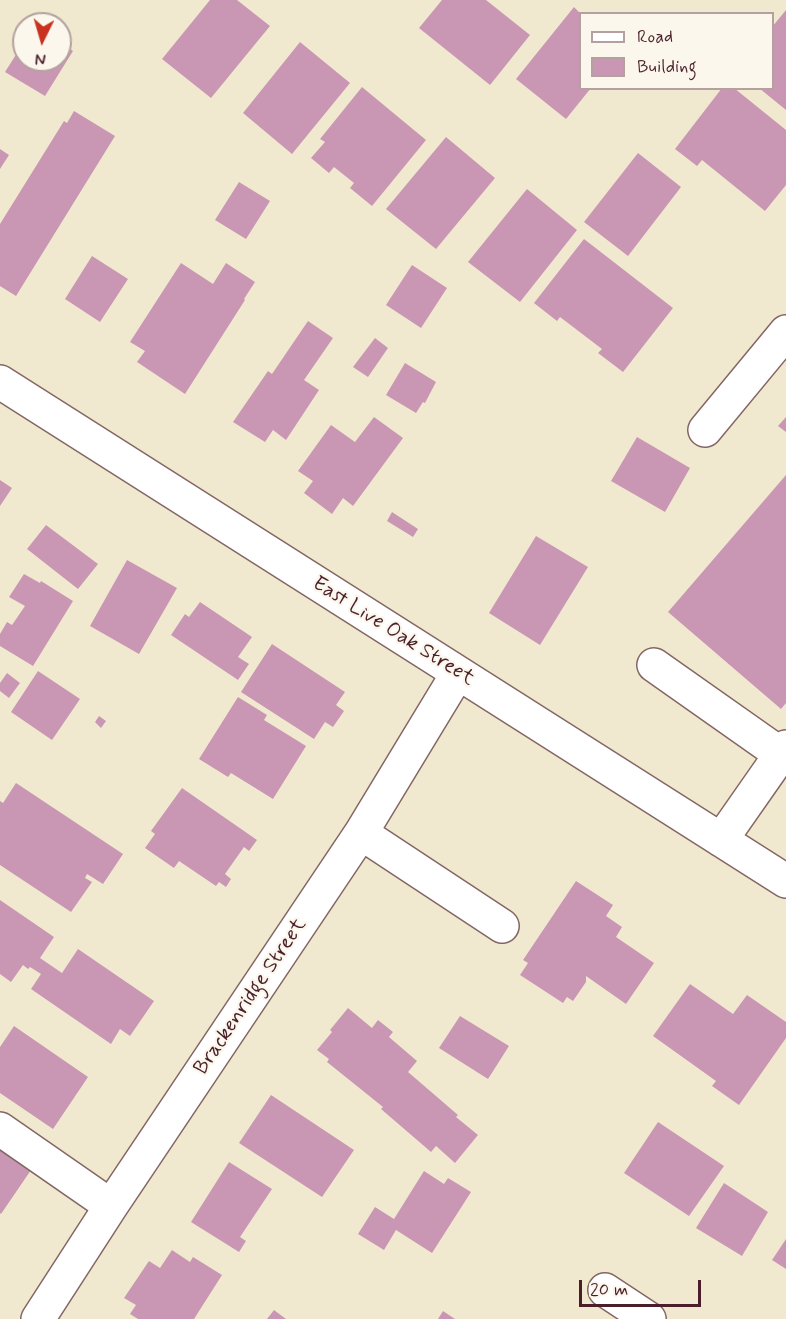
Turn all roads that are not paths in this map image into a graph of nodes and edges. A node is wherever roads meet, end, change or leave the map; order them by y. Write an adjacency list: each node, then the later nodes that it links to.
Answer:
1 (786, 332): 3 (street)
2 (0, 382): 5 (street, East Live Oak Street)
3 (705, 430)
4 (654, 665): 6 (street)
5 (458, 673): 7 (street, Brackenridge Street); 8 (street, East Live Oak Street)
6 (784, 753): 8 (street)
7 (361, 832): 10 (street); 12 (street, Brackenridge Street)
8 (721, 840): 9 (street, East Live Oak Street)
9 (786, 881)
10 (502, 926)
11 (0, 1129): 12 (street)
12 (111, 1206): 14 (street, Brackenridge Street)
13 (605, 1290): 15 (street)
14 (38, 1319)
15 (649, 1319)

